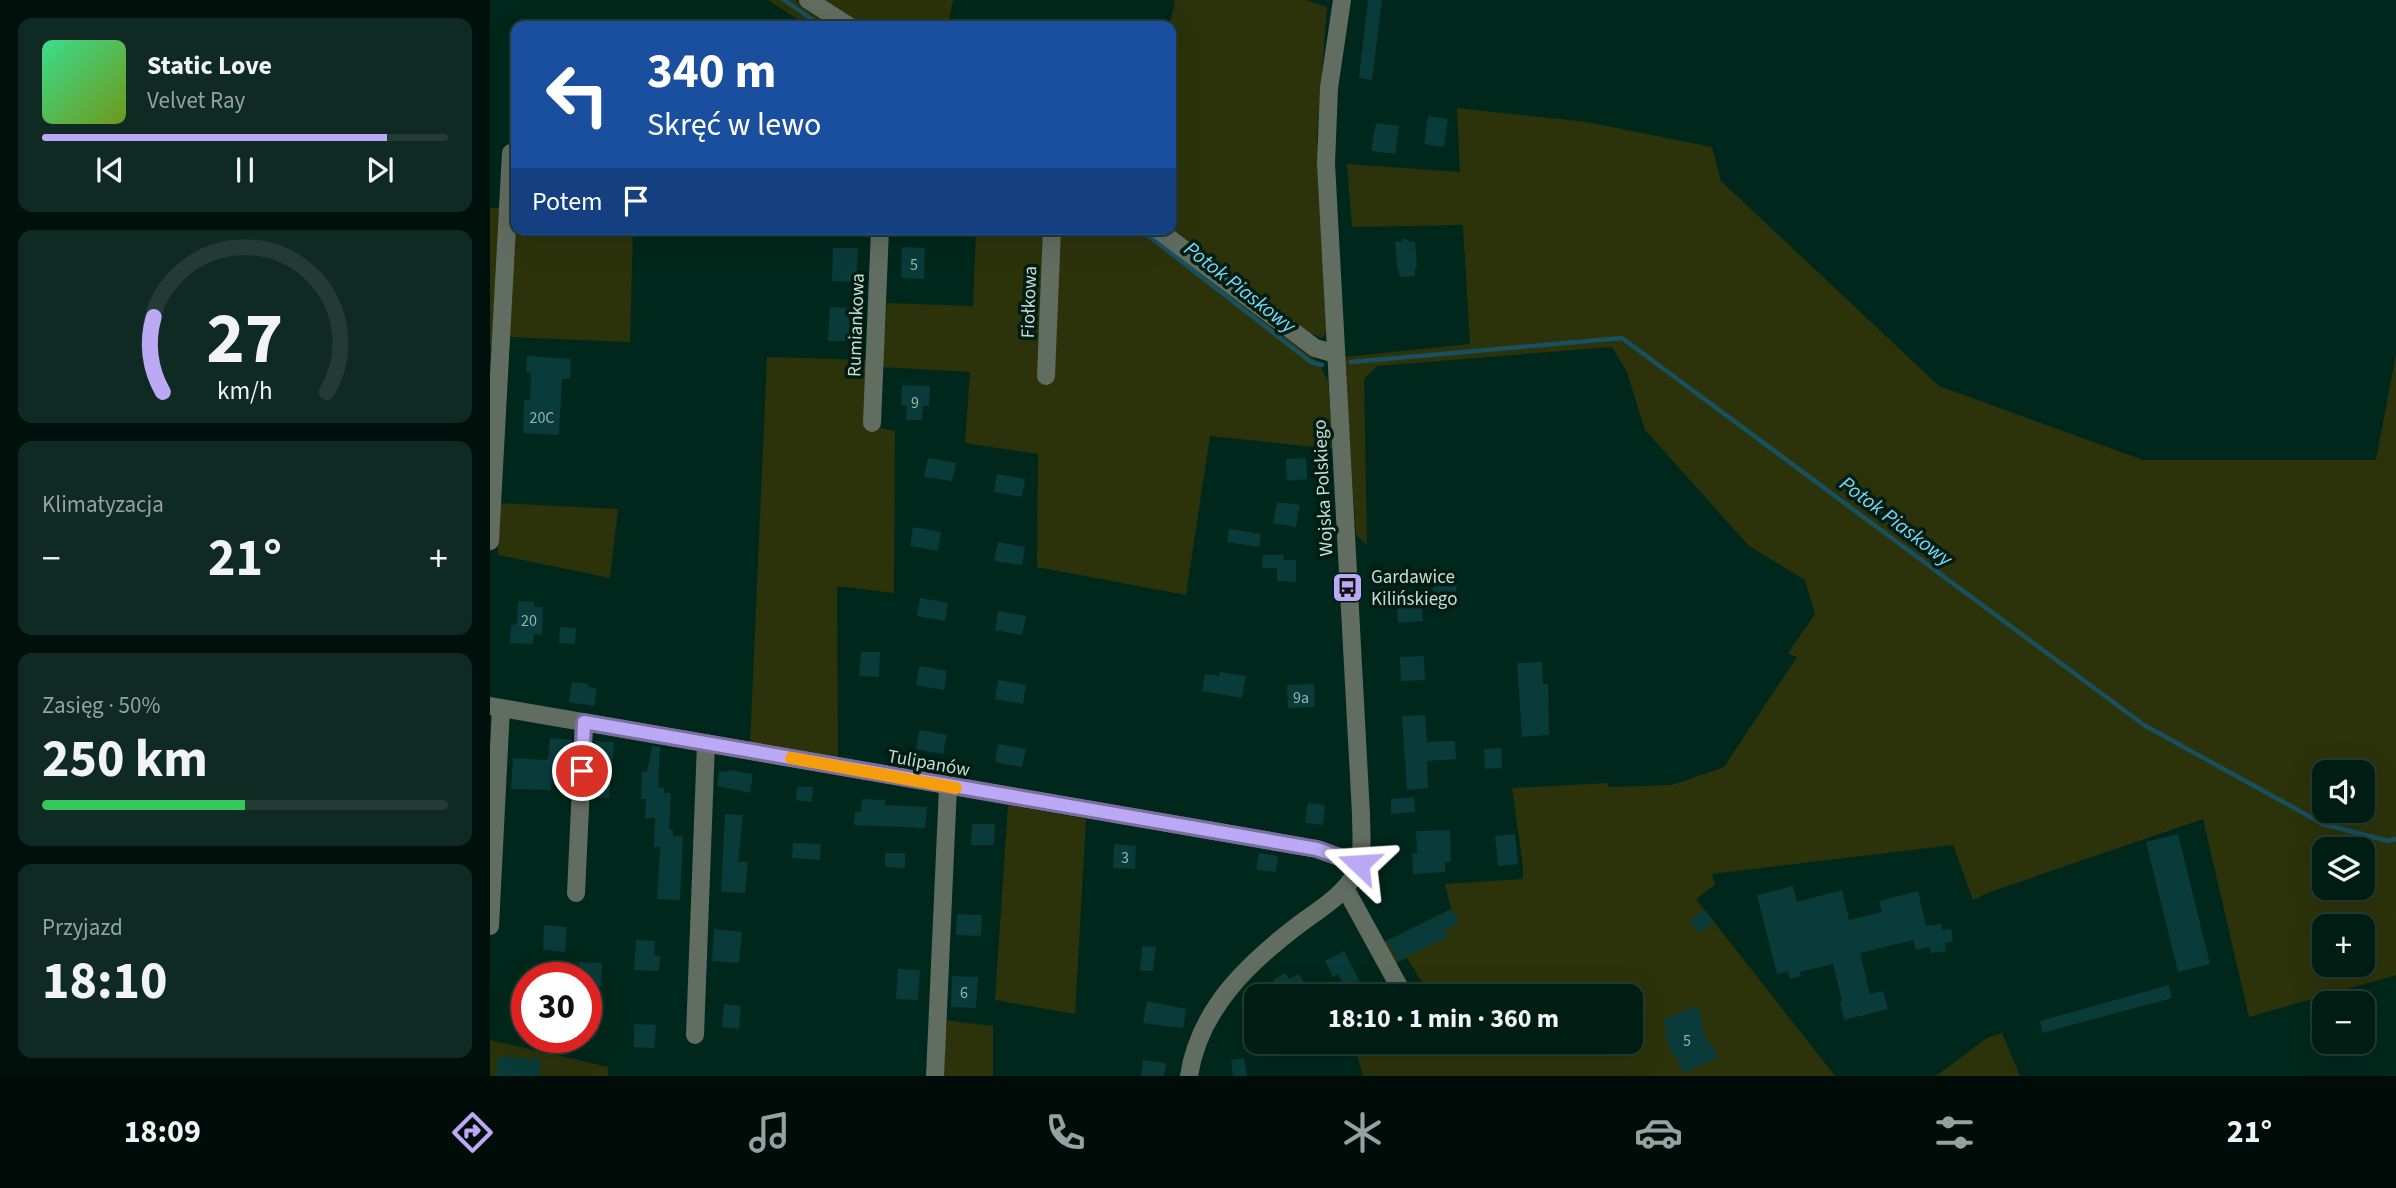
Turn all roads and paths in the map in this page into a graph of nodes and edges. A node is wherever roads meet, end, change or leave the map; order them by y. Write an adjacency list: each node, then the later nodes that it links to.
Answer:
1 (808, 0): 3 (street)
2 (1342, 0): 8 (street, Wojska Polskiego)
3 (841, 21)
4 (511, 153): 11 (street)
5 (880, 235): 10 (street, Rumiankowa)
6 (1052, 235): 9 (street, Fiołkowa)
7 (1165, 235): 8 (street)
8 (1336, 354): 16 (street, Wojska Polskiego)
9 (1046, 376)
10 (872, 423)
11 (490, 541)
12 (496, 707): 13 (street, Tulipanów); 19 (street)
13 (584, 722): 14 (street, Tulipanów); 18 (street)
14 (706, 743): 15 (street, Tulipanów); 21 (street)
15 (948, 787): 16 (street, Tulipanów); 22 (street)
16 (1359, 864): 17 (street, Wojska Polskiego)
17 (1345, 888): 20 (street); 23 (street, Wojska Polskiego)
18 (576, 893)
19 (490, 926)
20 (1398, 984)
21 (695, 1035)
22 (935, 1076)
23 (1189, 1076)

